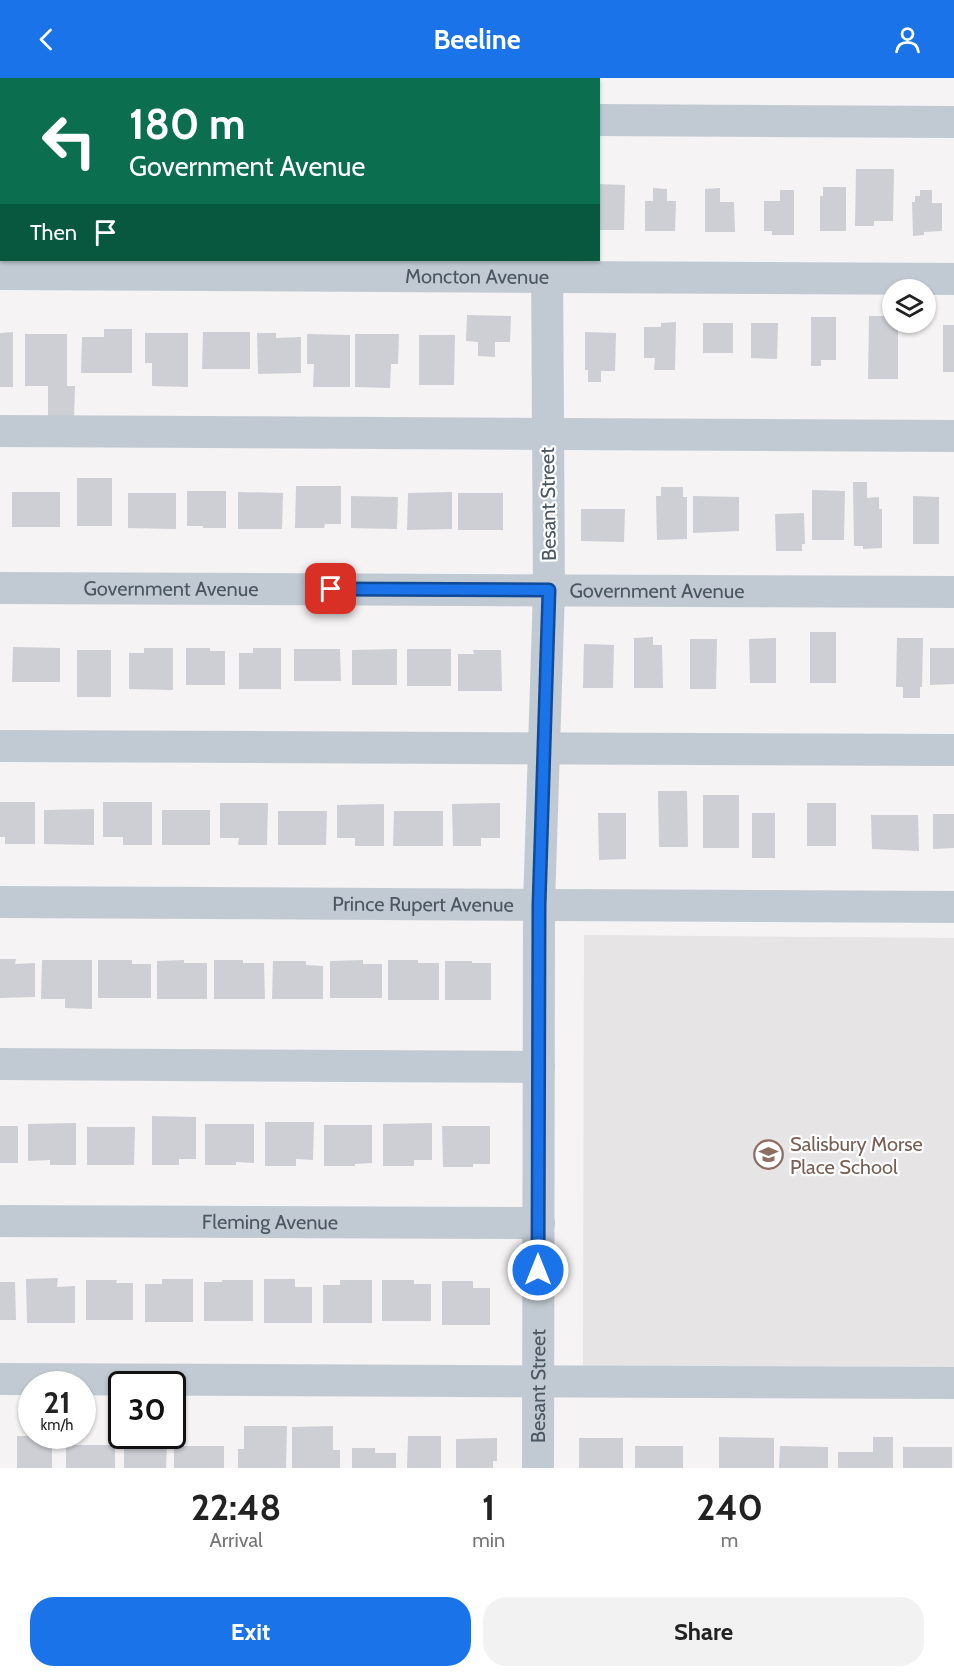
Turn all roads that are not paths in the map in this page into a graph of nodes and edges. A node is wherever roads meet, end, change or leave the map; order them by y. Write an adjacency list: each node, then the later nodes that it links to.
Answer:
1 (600, 120): 2 (street)
2 (954, 122)
3 (547, 268): 4 (street, Moncton Avenue); 5 (street, Moncton Avenue); 7 (street, Besant Street)
4 (0, 274)
5 (954, 279)
6 (0, 431): 7 (street)
7 (547, 434): 8 (street); 10 (street, Besant Street)
8 (954, 436)
9 (0, 588): 10 (street, Government Avenue)
10 (549, 590): 11 (street, Government Avenue); 13 (street, Besant Street)
11 (954, 592)
12 (0, 746): 13 (street)
13 (545, 748): 14 (street); 16 (street, Besant Street)
14 (954, 750)
15 (0, 902): 16 (street, Prince Rupert Avenue)
16 (539, 905): 17 (street, Prince Rupert Avenue); 19 (street, Besant Street)
17 (954, 907)
18 (0, 1064): 19 (street)
19 (539, 1067): 21 (street, Besant Street)
20 (0, 1221): 21 (street, Fleming Avenue)
21 (539, 1223): 23 (street, Besant Street)
22 (0, 1379): 23 (street)
23 (538, 1381): 24 (street); 25 (street, Besant Street)
24 (954, 1383)
25 (537, 1468)

